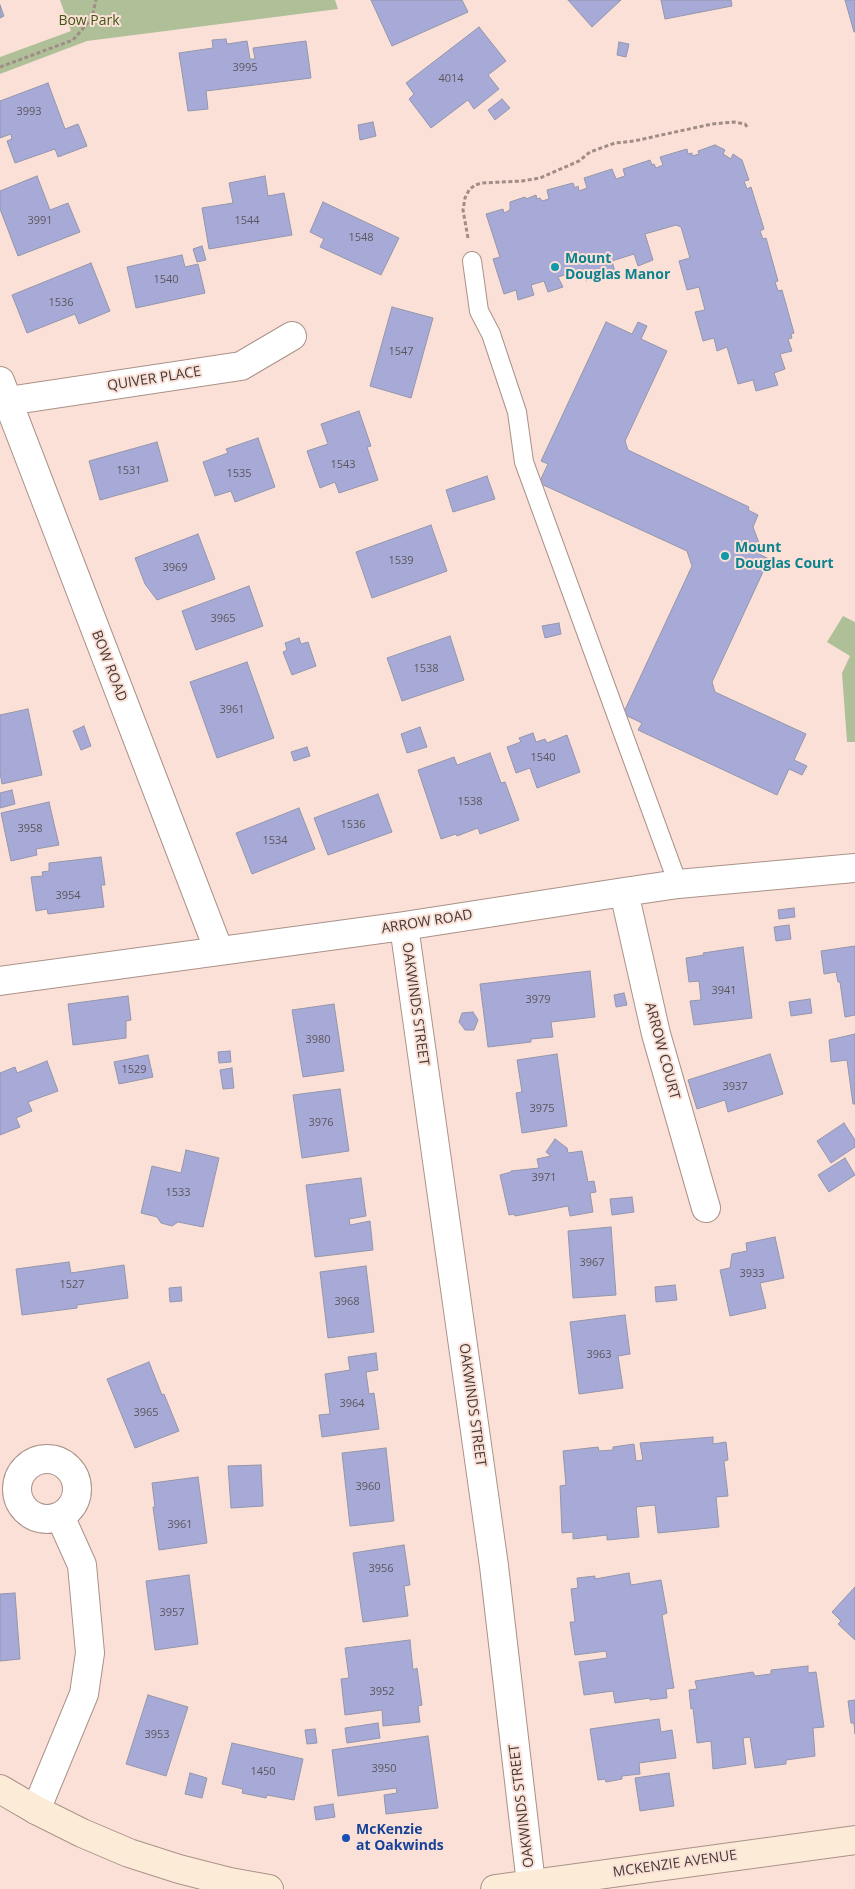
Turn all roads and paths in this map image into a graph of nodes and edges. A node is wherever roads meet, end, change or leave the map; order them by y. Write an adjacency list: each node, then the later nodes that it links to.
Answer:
1 (96, 0): 2 (path)
2 (0, 67)
3 (748, 128): 4 (path)
4 (472, 261): 8 (lane)
5 (292, 336): 6 (street, QUIVER PLACE)
6 (4, 391): 11 (street, BOW ROAD)
7 (855, 868): 8 (street, ARROW ROAD)
8 (678, 884): 9 (street, ARROW ROAD)
9 (624, 892): 10 (street, ARROW ROAD); 13 (street, ARROW COURT)
10 (404, 926): 11 (street, ARROW ROAD); 18 (street, OAKWINDS STREET)
11 (219, 950): 12 (street, ARROW ROAD)
12 (0, 981)
13 (706, 1208)
14 (60, 1516): 16 (street)
15 (0, 1789): 16 (main road)
16 (36, 1810): 19 (main road)
17 (855, 1840): 18 (main road, MCKENZIE AVENUE)
18 (532, 1884): 20 (main road, MCKENZIE AVENUE)
19 (269, 1889)
20 (495, 1889)

